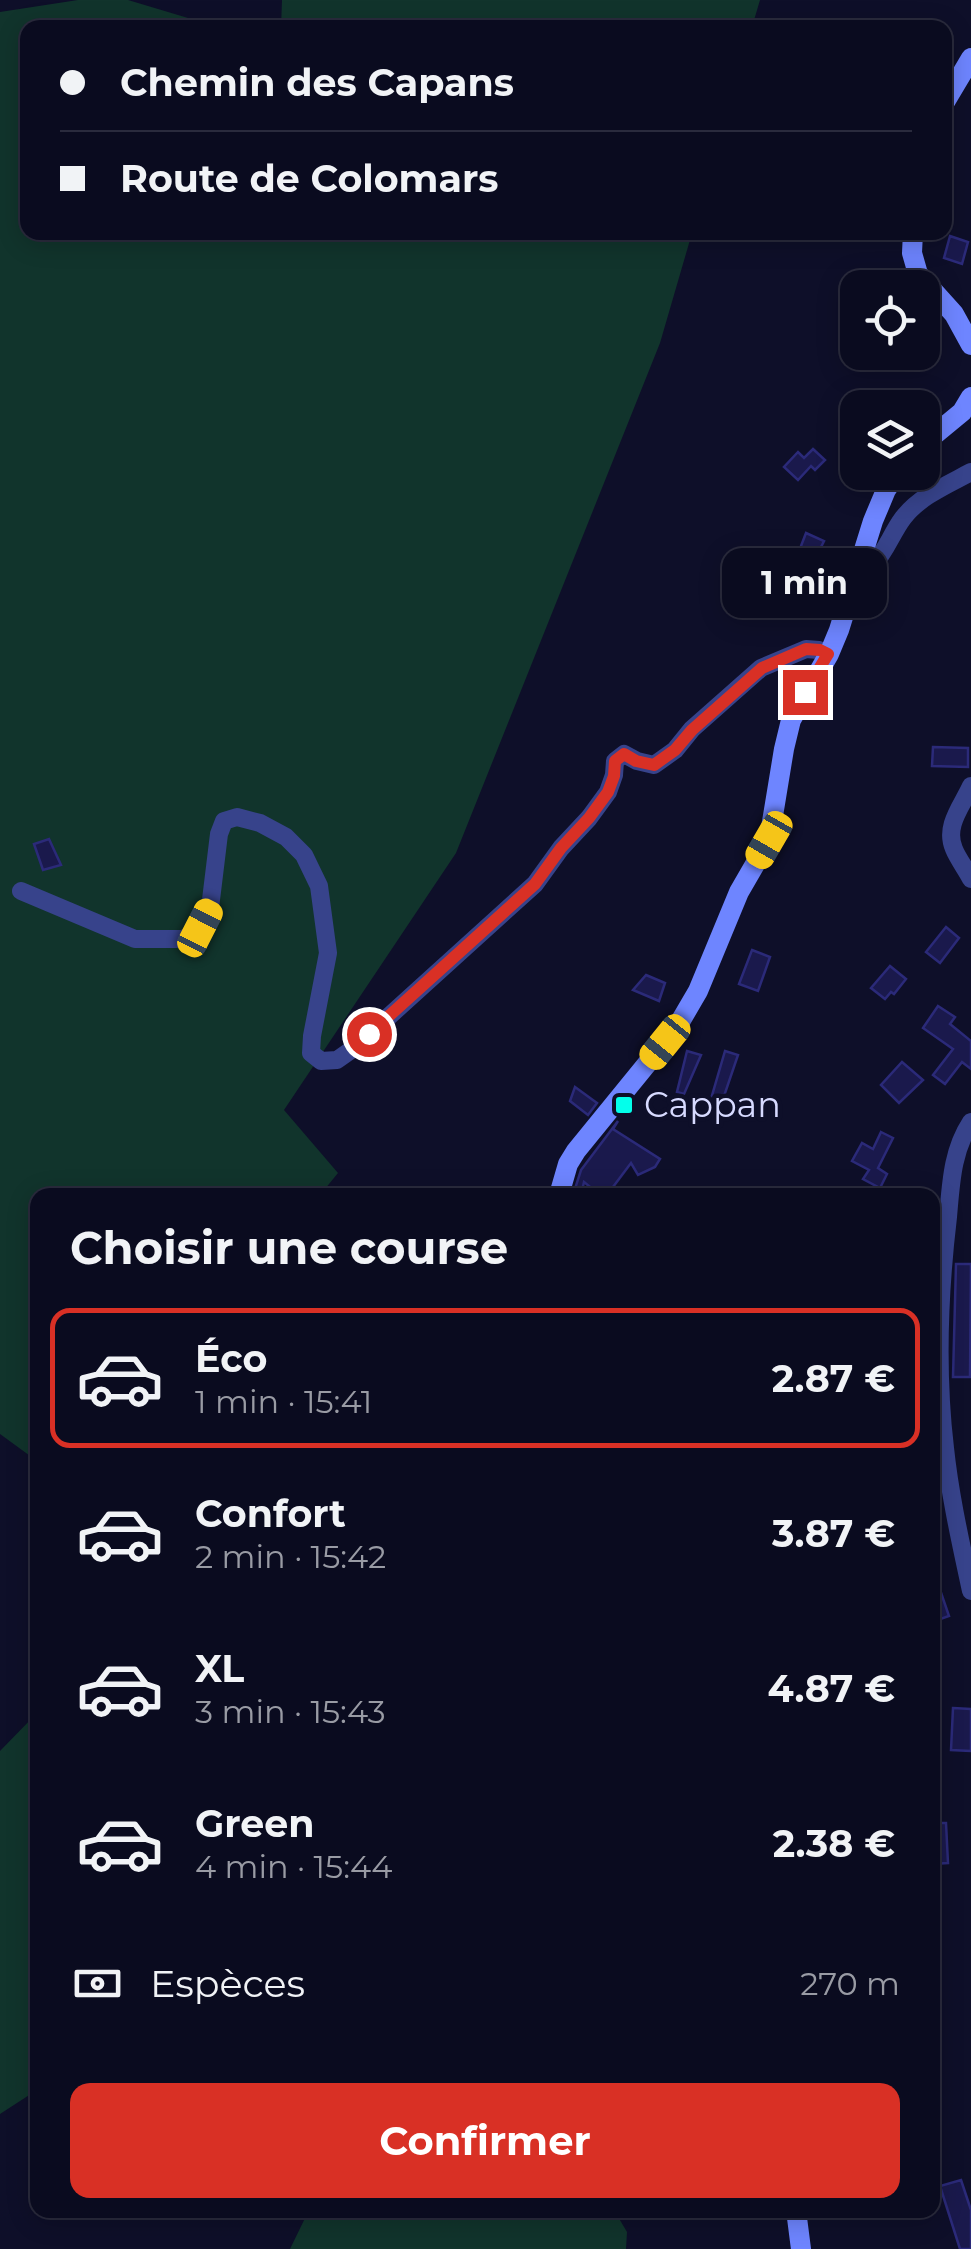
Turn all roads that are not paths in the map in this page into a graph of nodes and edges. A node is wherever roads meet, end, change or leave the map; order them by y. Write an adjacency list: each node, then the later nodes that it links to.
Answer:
1 (971, 58): 2 (main road)
2 (952, 90)
3 (913, 240): 4 (main road)
4 (971, 346)
5 (971, 397): 6 (main road)
6 (940, 430)
7 (971, 472): 9 (street)
8 (886, 490): 9 (main road)
9 (857, 566): 10 (main road)
10 (828, 654): 13 (street); 15 (main road)
11 (971, 786): 12 (street)
12 (971, 879)
13 (21, 891)
14 (971, 1122): 16 (street)
15 (561, 1188)
16 (971, 1591)
17 (797, 2218): 18 (main road)
18 (802, 2249)

